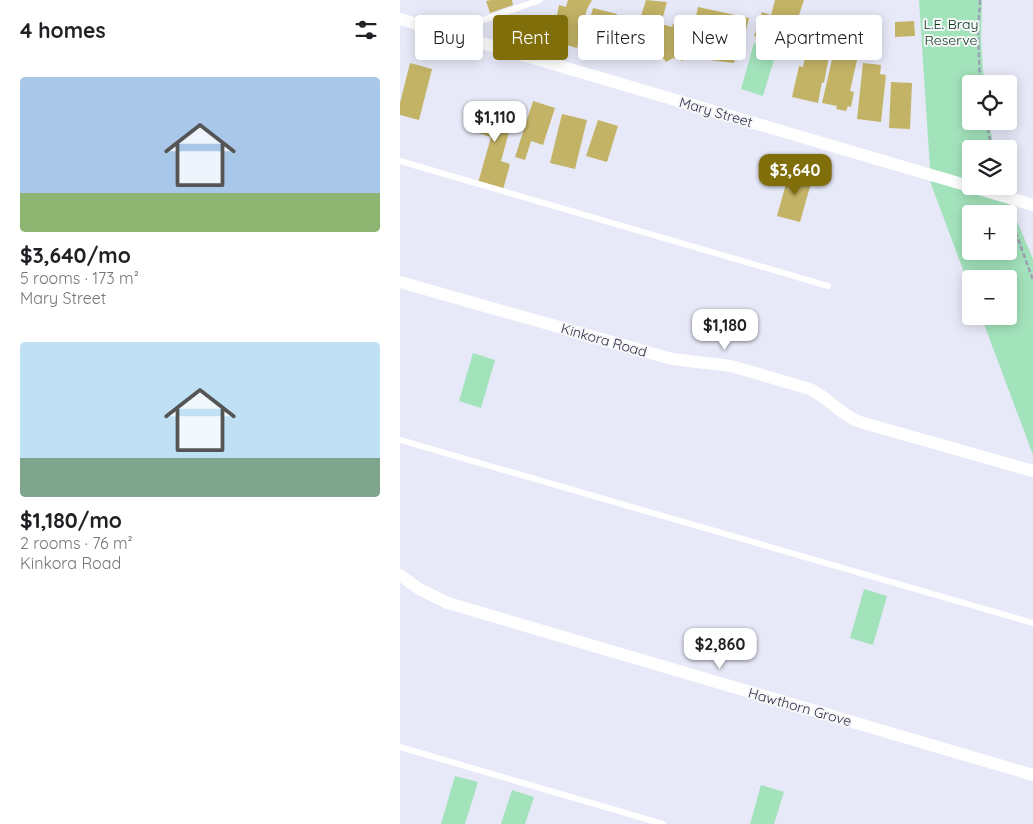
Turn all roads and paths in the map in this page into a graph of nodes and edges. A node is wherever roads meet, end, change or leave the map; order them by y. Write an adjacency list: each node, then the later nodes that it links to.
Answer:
1 (540, 0): 4 (lane)
2 (980, 0): 7 (path)
3 (400, 18): 5 (street, Mary Street)
4 (483, 20)
5 (415, 23)
6 (483, 43): 9 (street, Mary Street)
7 (980, 75)
8 (400, 161): 13 (lane)
9 (1002, 196): 10 (street, Mary Street); 11 (path)
10 (1033, 205)
11 (1033, 280)
12 (400, 282): 15 (street, Kinkora Road)
13 (828, 286)
14 (400, 440): 17 (lane)
15 (1033, 471)
16 (400, 575): 19 (street, Hawthorn Grove)
17 (1033, 623)
18 (400, 747): 20 (lane)
19 (1033, 775)
20 (662, 824)

